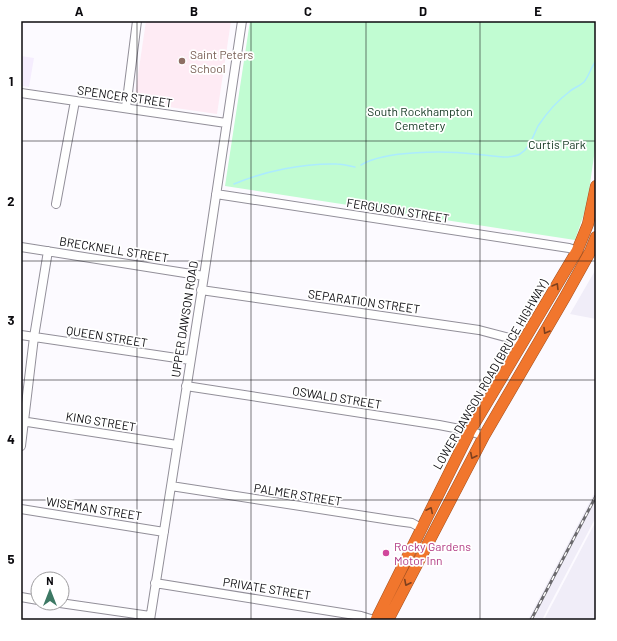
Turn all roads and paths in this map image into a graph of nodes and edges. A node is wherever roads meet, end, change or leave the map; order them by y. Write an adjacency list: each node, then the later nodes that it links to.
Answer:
1 (137, 21): 5 (street)
2 (242, 21): 6 (street, UPPER DAWSON ROAD)
3 (21, 93): 4 (street, SPENCER STREET)
4 (75, 101): 5 (street, SPENCER STREET); 9 (street)
5 (126, 108): 6 (street, SPENCER STREET)
6 (226, 123): 8 (street, UPPER DAWSON ROAD)
7 (596, 186): 13 (highway, LOWER DAWSON ROAD (BRUCE HIGHWAY))
8 (216, 194): 13 (street, FERGUSON STREET); 14 (street, UPPER DAWSON ROAD)
9 (56, 204)
10 (596, 238): 23 (highway, one-way to 23)
11 (21, 247): 12 (street, BRECKNELL STREET)
12 (48, 251): 14 (street, BRECKNELL STREET); 17 (street)
13 (577, 251): 18 (highway, LOWER DAWSON ROAD (BRUCE HIGHWAY), one-way to 13)
14 (204, 276): 15 (street, UPPER DAWSON ROAD)
15 (201, 290): 18 (street, SEPARATION STREET); 19 (street, UPPER DAWSON ROAD)
16 (21, 335): 17 (street, QUEEN STREET)
17 (34, 337): 19 (street, QUEEN STREET); 21 (street)
18 (521, 343): 22 (highway, LOWER DAWSON ROAD (BRUCE HIGHWAY))
19 (190, 360): 20 (street, UPPER DAWSON ROAD)
20 (186, 386): 22 (street, OSWALD STREET); 24 (street, UPPER DAWSON ROAD)
21 (22, 421): 24 (street, KING STREET); 25 (street)
22 (470, 431): 23 (street, OSWALD STREET); 28 (highway, LOWER DAWSON ROAD (BRUCE HIGHWAY), one-way to 22)
23 (484, 436): 34 (highway, one-way to 34)
24 (177, 445): 26 (street, UPPER DAWSON ROAD)
25 (21, 446)
26 (171, 486): 28 (street, PALMER STREET); 29 (street, UPPER DAWSON ROAD)
27 (21, 509): 29 (street, WISEMAN STREET)
28 (421, 528): 33 (highway, LOWER DAWSON ROAD (BRUCE HIGHWAY))
29 (164, 532): 30 (street, UPPER DAWSON ROAD)
30 (156, 583): 32 (street, UPPER DAWSON ROAD); 33 (street, PRIVATE STREET)
31 (70, 605): 32 (street)
32 (150, 618)
33 (375, 620)
34 (388, 620)

